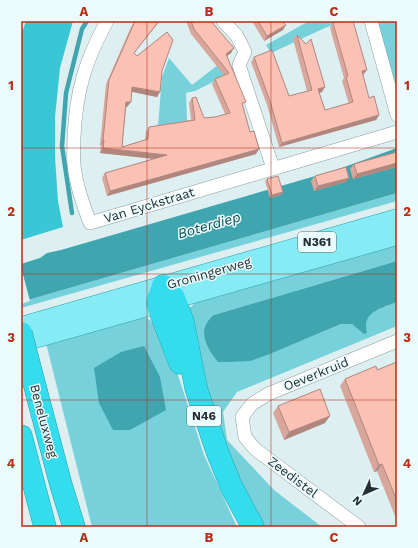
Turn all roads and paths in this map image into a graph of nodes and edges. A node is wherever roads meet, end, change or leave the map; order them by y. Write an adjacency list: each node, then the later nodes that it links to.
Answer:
1 (108, 21): 6 (street, Van Eyckstraat)
2 (223, 21): 6 (street)
3 (371, 21): 4 (street)
4 (397, 115)
5 (397, 132): 6 (street, Van Eyckstraat)
6 (273, 168)
7 (397, 219): 9 (main road, Groningerweg / N361)
8 (397, 235): 9 (main road, Groningerweg / N361)
9 (165, 296): 10 (main road, Groningerweg / N361); 13 (main road, Groningerweg / N361); 20 (highway, N46); 21 (highway, N46)
10 (21, 327)
11 (21, 332): 13 (highway, Beneluxweg, bridge)
12 (397, 341): 14 (street, Oeverkruid)
13 (25, 351): 16 (highway, Beneluxweg)
14 (242, 417): 22 (street, Zeedistel)
15 (21, 436): 17 (highway, Beneluxweg)
16 (61, 485): 18 (highway); 19 (highway)
17 (45, 527)
18 (68, 527)
19 (74, 527)
20 (241, 527)
21 (253, 527)
22 (359, 527)

